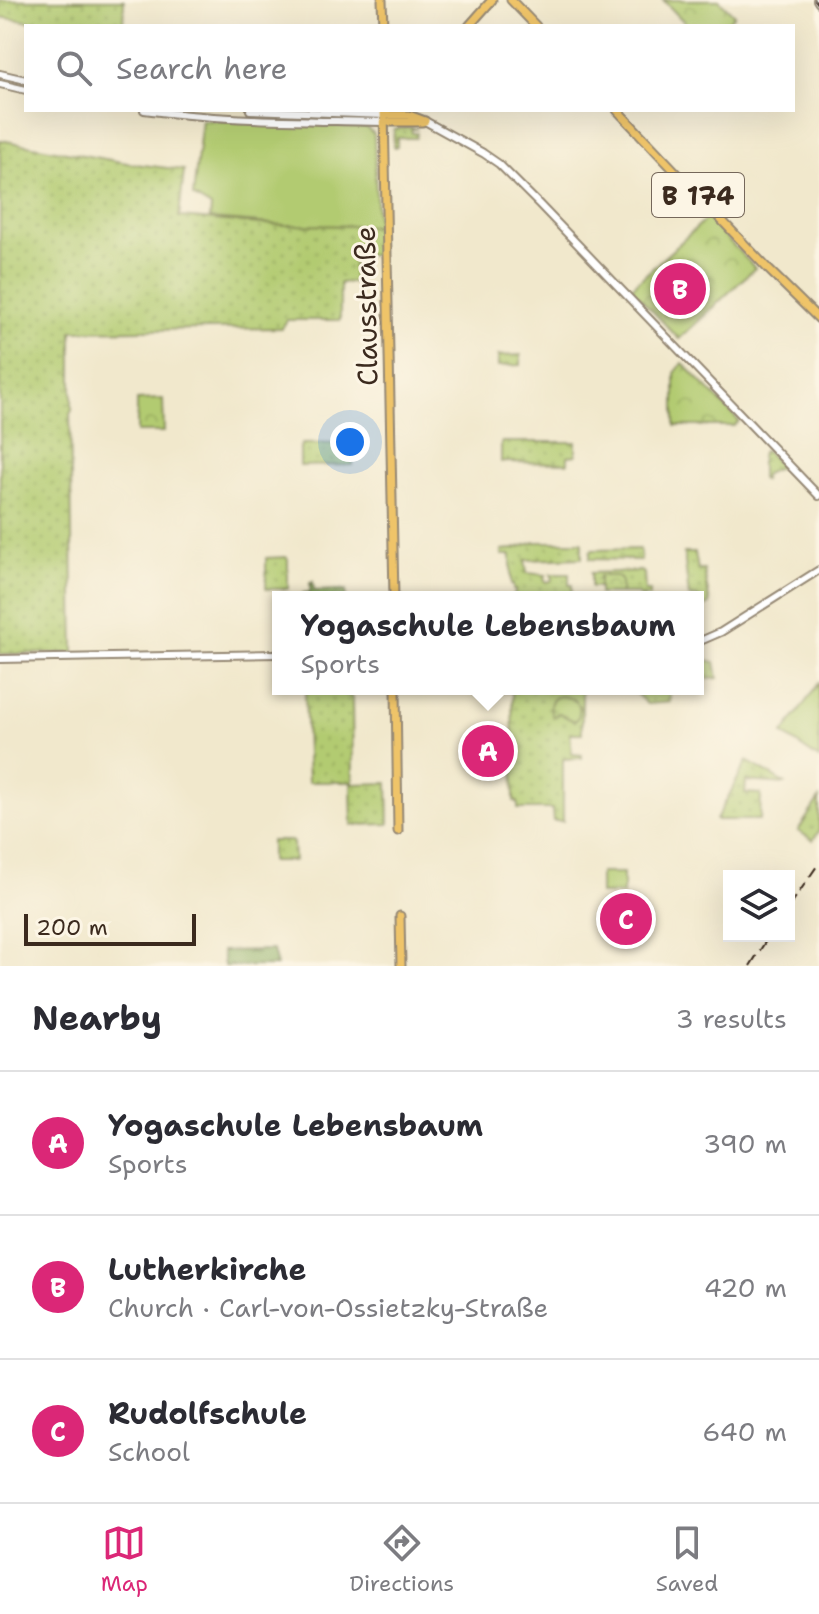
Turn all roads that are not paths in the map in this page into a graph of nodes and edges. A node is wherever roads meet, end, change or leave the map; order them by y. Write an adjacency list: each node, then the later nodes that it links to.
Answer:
1 (382, 0): 4 (main road)
2 (492, 0): 5 (main road)
3 (511, 0): 6 (main road)
4 (383, 24)
5 (471, 24)
6 (534, 24)
7 (0, 74): 8 (street)
8 (24, 80)
9 (0, 84): 10 (street)
10 (24, 90)
11 (160, 112): 15 (street)
12 (295, 112): 15 (street)
13 (427, 112): 16 (main road)
14 (619, 112): 17 (main road, B 174)
15 (385, 116): 16 (main road); 20 (main road, Clausstraße)
16 (425, 121): 18 (street)
17 (819, 319)
18 (819, 496)
19 (819, 570): 21 (street)
20 (394, 591)
21 (704, 639)
22 (272, 654): 23 (street)
23 (0, 659)
24 (396, 695): 25 (main road)
25 (398, 831)
26 (400, 916): 27 (main road)
27 (401, 966)

